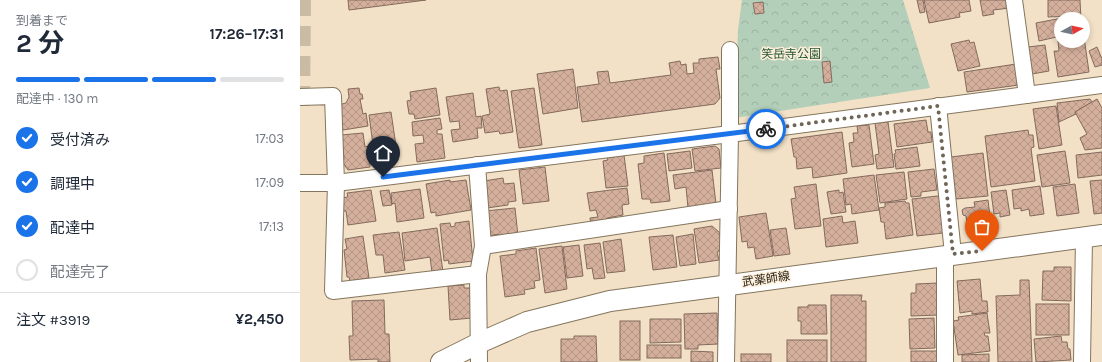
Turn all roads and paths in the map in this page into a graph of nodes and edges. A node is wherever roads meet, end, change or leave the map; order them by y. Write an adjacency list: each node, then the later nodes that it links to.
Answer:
1 (1014, 0): 4 (street)
2 (730, 50): 7 (street)
3 (1102, 85): 4 (street)
4 (1027, 95): 6 (street)
5 (300, 97): 10 (street)
6 (938, 106): 7 (street); 14 (street)
7 (730, 134): 8 (street); 11 (street)
8 (477, 164): 10 (street); 13 (street)
9 (300, 183): 10 (street)
10 (331, 183): 15 (street)
11 (729, 209): 13 (street); 16 (street)
12 (1093, 236): 14 (street, 武薬師線); 21 (street)
13 (484, 246): 15 (street)
14 (949, 255): 16 (street, 武薬師線); 20 (street)
15 (478, 274): 17 (street)
16 (728, 284): 17 (street, 武薬師線); 19 (street)
17 (479, 353): 18 (street, 武薬師線)
18 (441, 362)
19 (726, 362)
20 (945, 362)
21 (1082, 362)

